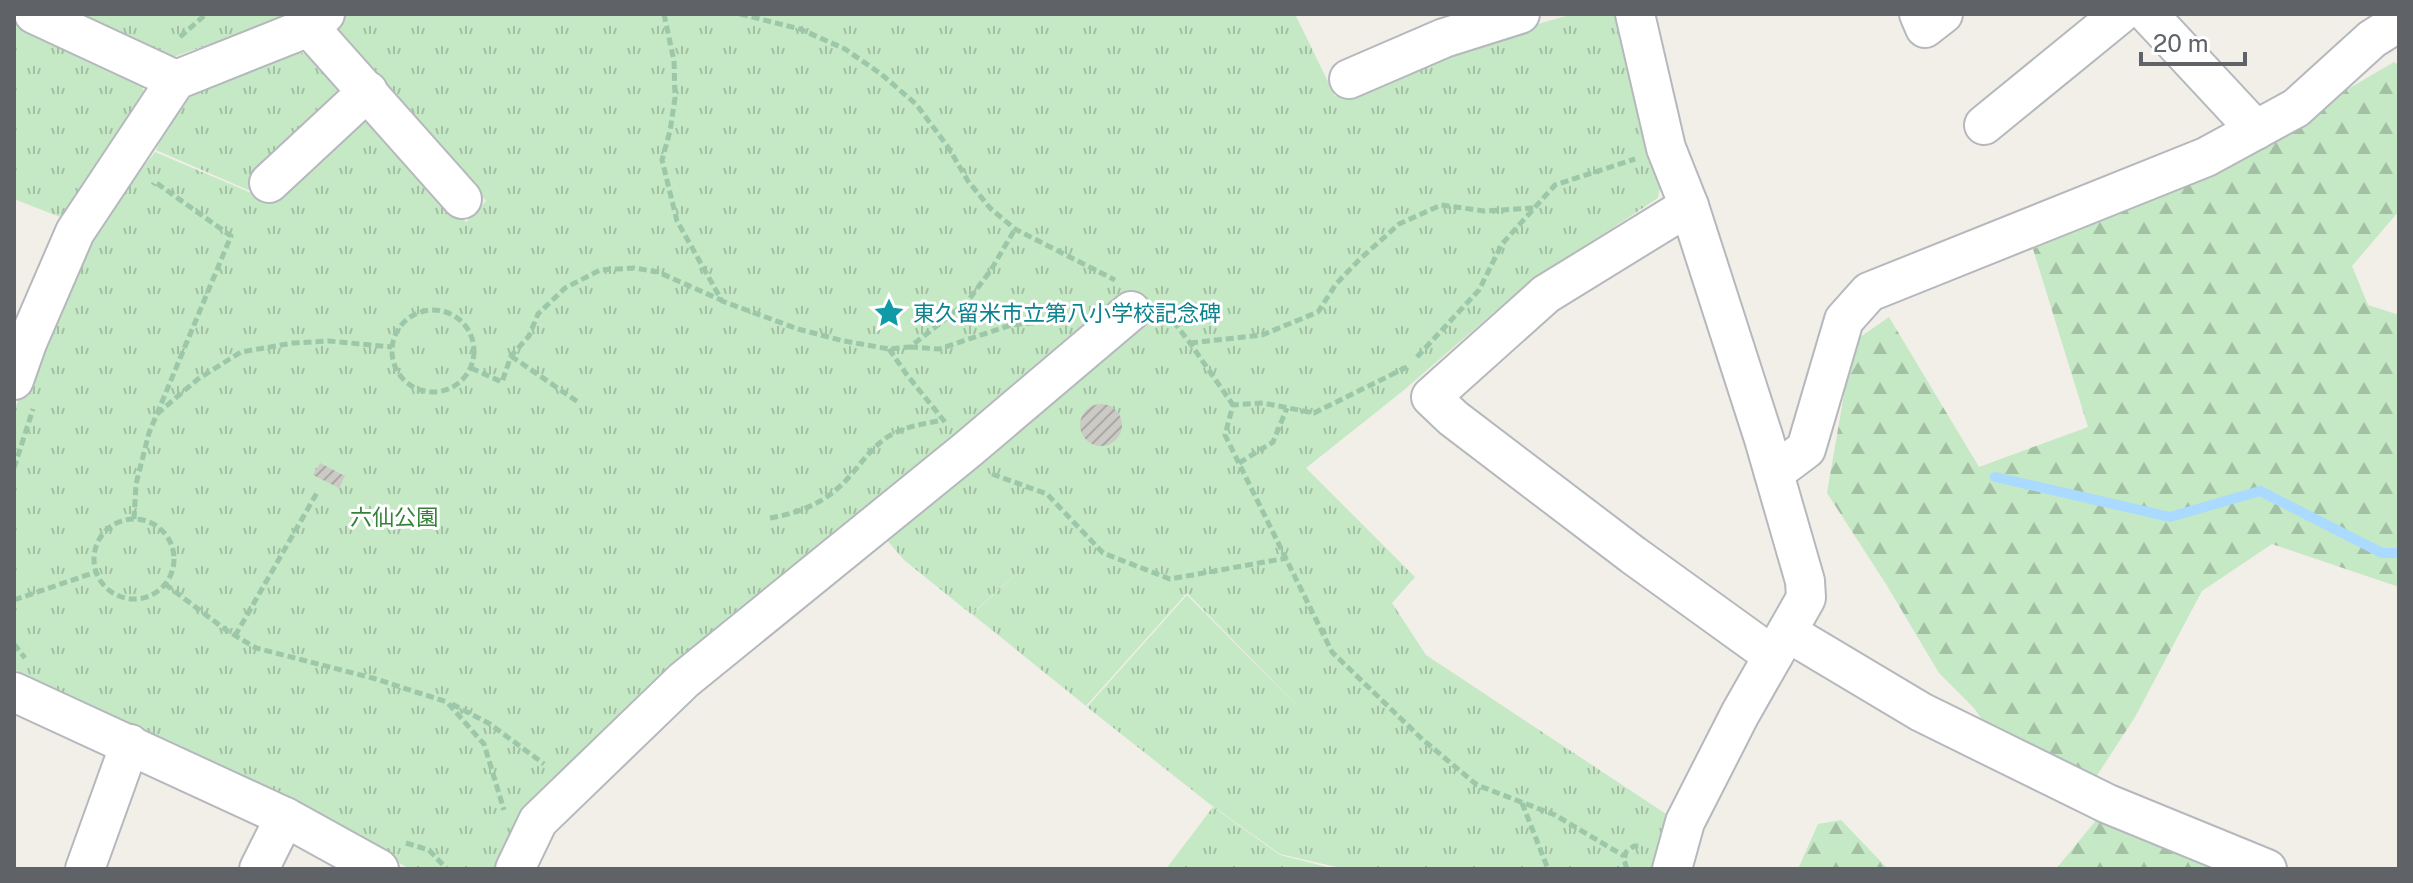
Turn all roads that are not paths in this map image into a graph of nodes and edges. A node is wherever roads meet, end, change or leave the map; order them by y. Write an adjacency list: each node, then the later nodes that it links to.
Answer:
1 (34, 14): 9 (street)
2 (1520, 14): 8 (street)
3 (1635, 14): 15 (street)
4 (2120, 14): 11 (street)
5 (2148, 14): 12 (street)
6 (317, 20): 9 (street); 10 (street)
7 (2399, 22): 12 (street)
8 (1349, 79)
9 (176, 80): 17 (street)
10 (368, 91): 13 (street); 14 (street)
11 (1984, 125)
12 (2256, 130): 18 (street)
13 (269, 183)
14 (462, 199)
15 (1689, 206): 18 (street); 19 (street)
16 (1140, 302): 26 (street)
17 (26, 388)
18 (1774, 473): 19 (street)
19 (1780, 644): 27 (street); 28 (street)
20 (14, 692): 21 (street)
21 (130, 744): 22 (street); 23 (street)
22 (285, 817): 24 (street); 25 (street)
23 (85, 869)
24 (259, 869)
25 (379, 869)
26 (515, 869)
27 (1672, 869)
28 (2267, 869)

